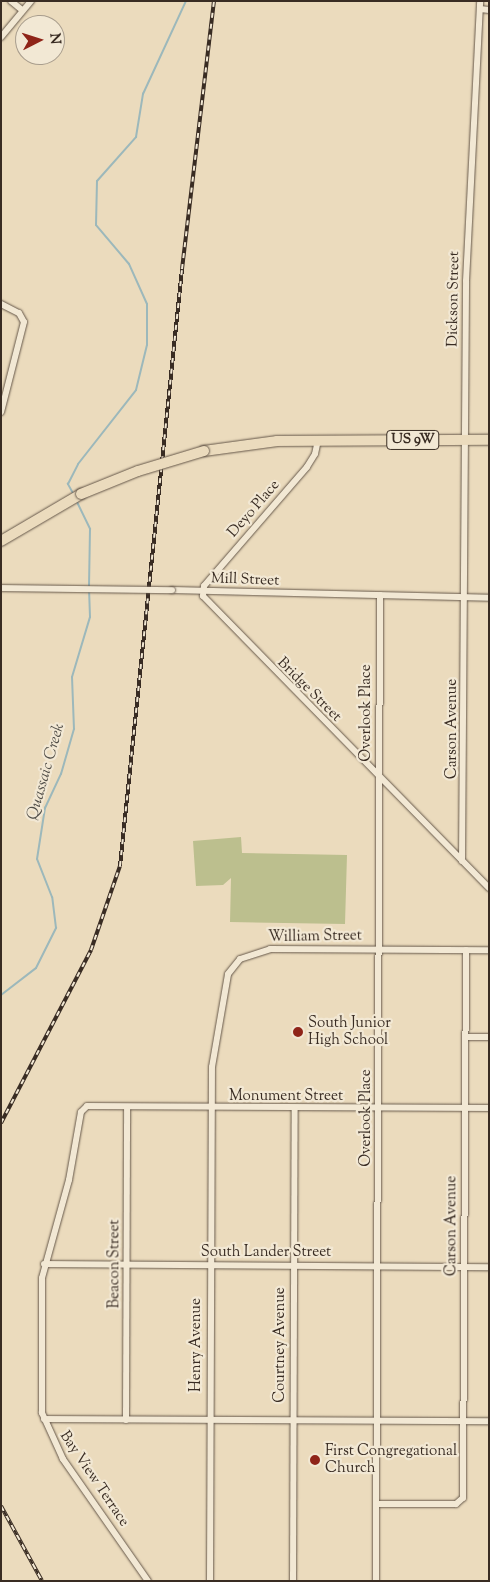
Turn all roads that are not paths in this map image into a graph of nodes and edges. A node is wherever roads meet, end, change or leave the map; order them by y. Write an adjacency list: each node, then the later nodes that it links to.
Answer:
1 (10, 1): 5 (street)
2 (31, 1): 5 (street)
3 (480, 1): 4 (street, Dickson Street)
4 (480, 9): 6 (street); 11 (street, Dickson Street)
5 (22, 10): 7 (street)
6 (489, 10)
7 (1, 37)
8 (1, 304): 9 (street)
9 (1, 412)
10 (318, 440): 11 (highway, US 9W); 13 (highway, US 9W, bridge); 15 (street, Deyo Place)
11 (466, 440): 12 (highway, US 9W); 17 (street, Dickson Street)
12 (489, 440)
13 (3, 540)
14 (1, 588): 15 (street, Mill Street, bridge)
15 (202, 591): 16 (street, Mill Street); 19 (street, Bridge Street)
16 (380, 595): 17 (street, Mill Street); 19 (street, Overlook Place)
17 (466, 598): 18 (street, Mill Street); 20 (street, Carson Avenue)
18 (489, 598)
19 (380, 778): 20 (street, Bridge Street); 22 (street, Overlook Place)
20 (462, 860): 21 (street, Bridge Street)
21 (489, 888)
22 (380, 950): 23 (street, William Street); 31 (street, Overlook Place); 33 (street, William Street)
23 (466, 950): 24 (street, William Street); 25 (street, Carson Avenue)
24 (489, 950)
25 (466, 1037): 26 (street); 32 (street, Carson Avenue)
26 (489, 1037)
27 (84, 1107): 28 (street, Monument Street); 34 (street, Bay View Terrace)
28 (128, 1107): 33 (street, Monument Street); 35 (street, Beacon Street)
29 (489, 1108): 32 (street, Monument Street)
30 (296, 1109): 31 (street, Monument Street); 33 (street, Monument Street); 36 (street, Courtney Avenue)
31 (379, 1109): 32 (street, Monument Street); 38 (street, Overlook Place)
32 (465, 1109): 39 (street, Carson Avenue)
33 (212, 1110): 37 (street, Henry Avenue)
34 (44, 1264): 35 (street, South Lander Street); 41 (street, Bay View Terrace)
35 (128, 1265): 37 (street, South Lander Street); 42 (street, Beacon Street)
36 (294, 1265): 37 (street, South Lander Street); 38 (street, South Lander Street); 44 (street, Courtney Avenue)
37 (210, 1266): 43 (street, Henry Avenue)
38 (378, 1266): 39 (street, South Lander Street); 45 (street, Overlook Place)
39 (464, 1267): 40 (street, South Lander Street); 46 (street, Carson Avenue)
40 (489, 1267)
41 (44, 1419): 42 (street); 49 (street, Bay View Terrace)
42 (126, 1420): 43 (street)
43 (210, 1421): 44 (street); 50 (street, Henry Avenue)
44 (293, 1421): 45 (street); 51 (street, Courtney Avenue)
45 (378, 1421): 46 (street); 48 (street, Overlook Place)
46 (464, 1421): 47 (street); 48 (street, Carson Avenue)
47 (489, 1421)
48 (378, 1504): 52 (street, Overlook Place)
49 (148, 1581)
50 (210, 1581)
51 (292, 1581)
52 (376, 1581)

